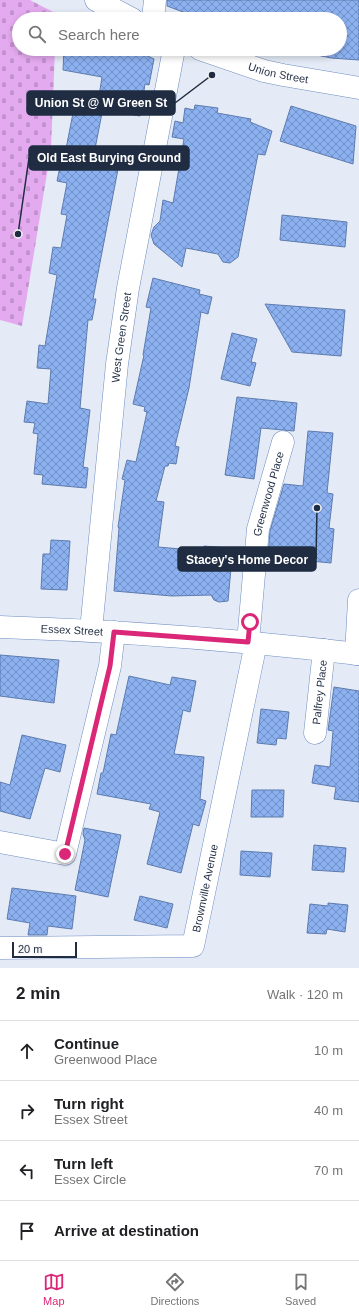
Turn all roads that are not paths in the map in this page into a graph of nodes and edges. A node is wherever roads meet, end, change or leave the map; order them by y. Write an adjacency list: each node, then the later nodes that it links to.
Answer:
1 (96, 0): 3 (street)
2 (155, 0): 4 (street)
3 (119, 12)
4 (154, 12)
5 (173, 56): 11 (street, West Green Street)
6 (220, 56): 7 (street, Union Street)
7 (359, 88)
8 (283, 442): 13 (street, Greenwood Place)
9 (359, 600): 15 (street)
10 (0, 626): 11 (street, Essex Street)
11 (91, 630): 12 (street, Essex Street)
12 (114, 632): 13 (street, Essex Street); 17 (street)
13 (252, 642): 14 (street, Essex Street); 18 (street, Brownville Avenue)
14 (324, 650): 15 (street, Essex Street); 16 (street, Palfrey Place)
15 (358, 654)
16 (315, 733)
17 (0, 842)
18 (0, 948)

